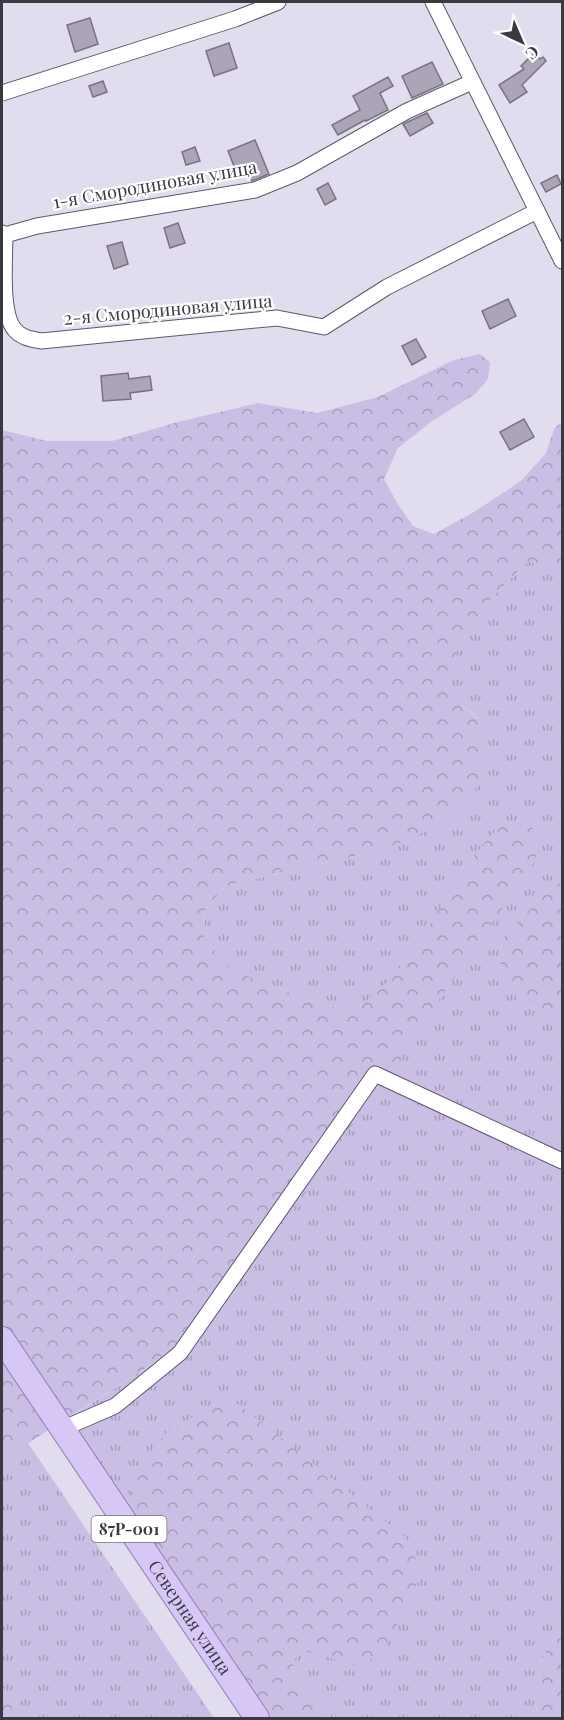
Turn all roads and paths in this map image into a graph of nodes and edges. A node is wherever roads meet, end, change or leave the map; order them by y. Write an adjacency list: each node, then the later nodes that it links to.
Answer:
1 (278, 2): 4 (street)
2 (433, 2): 3 (street)
3 (472, 82): 5 (street); 6 (street, 1-я Смородиновая улица)
4 (2, 93)
5 (537, 211): 6 (street, 2-я Смородиновая улица); 7 (street)
6 (3, 234)
7 (562, 261)
8 (562, 1161): 10 (street)
9 (2, 1339): 10 (main road, Северная улица / 87Р-001)
10 (62, 1429): 11 (main road, Северная улица / 87Р-001)
11 (257, 1719)

